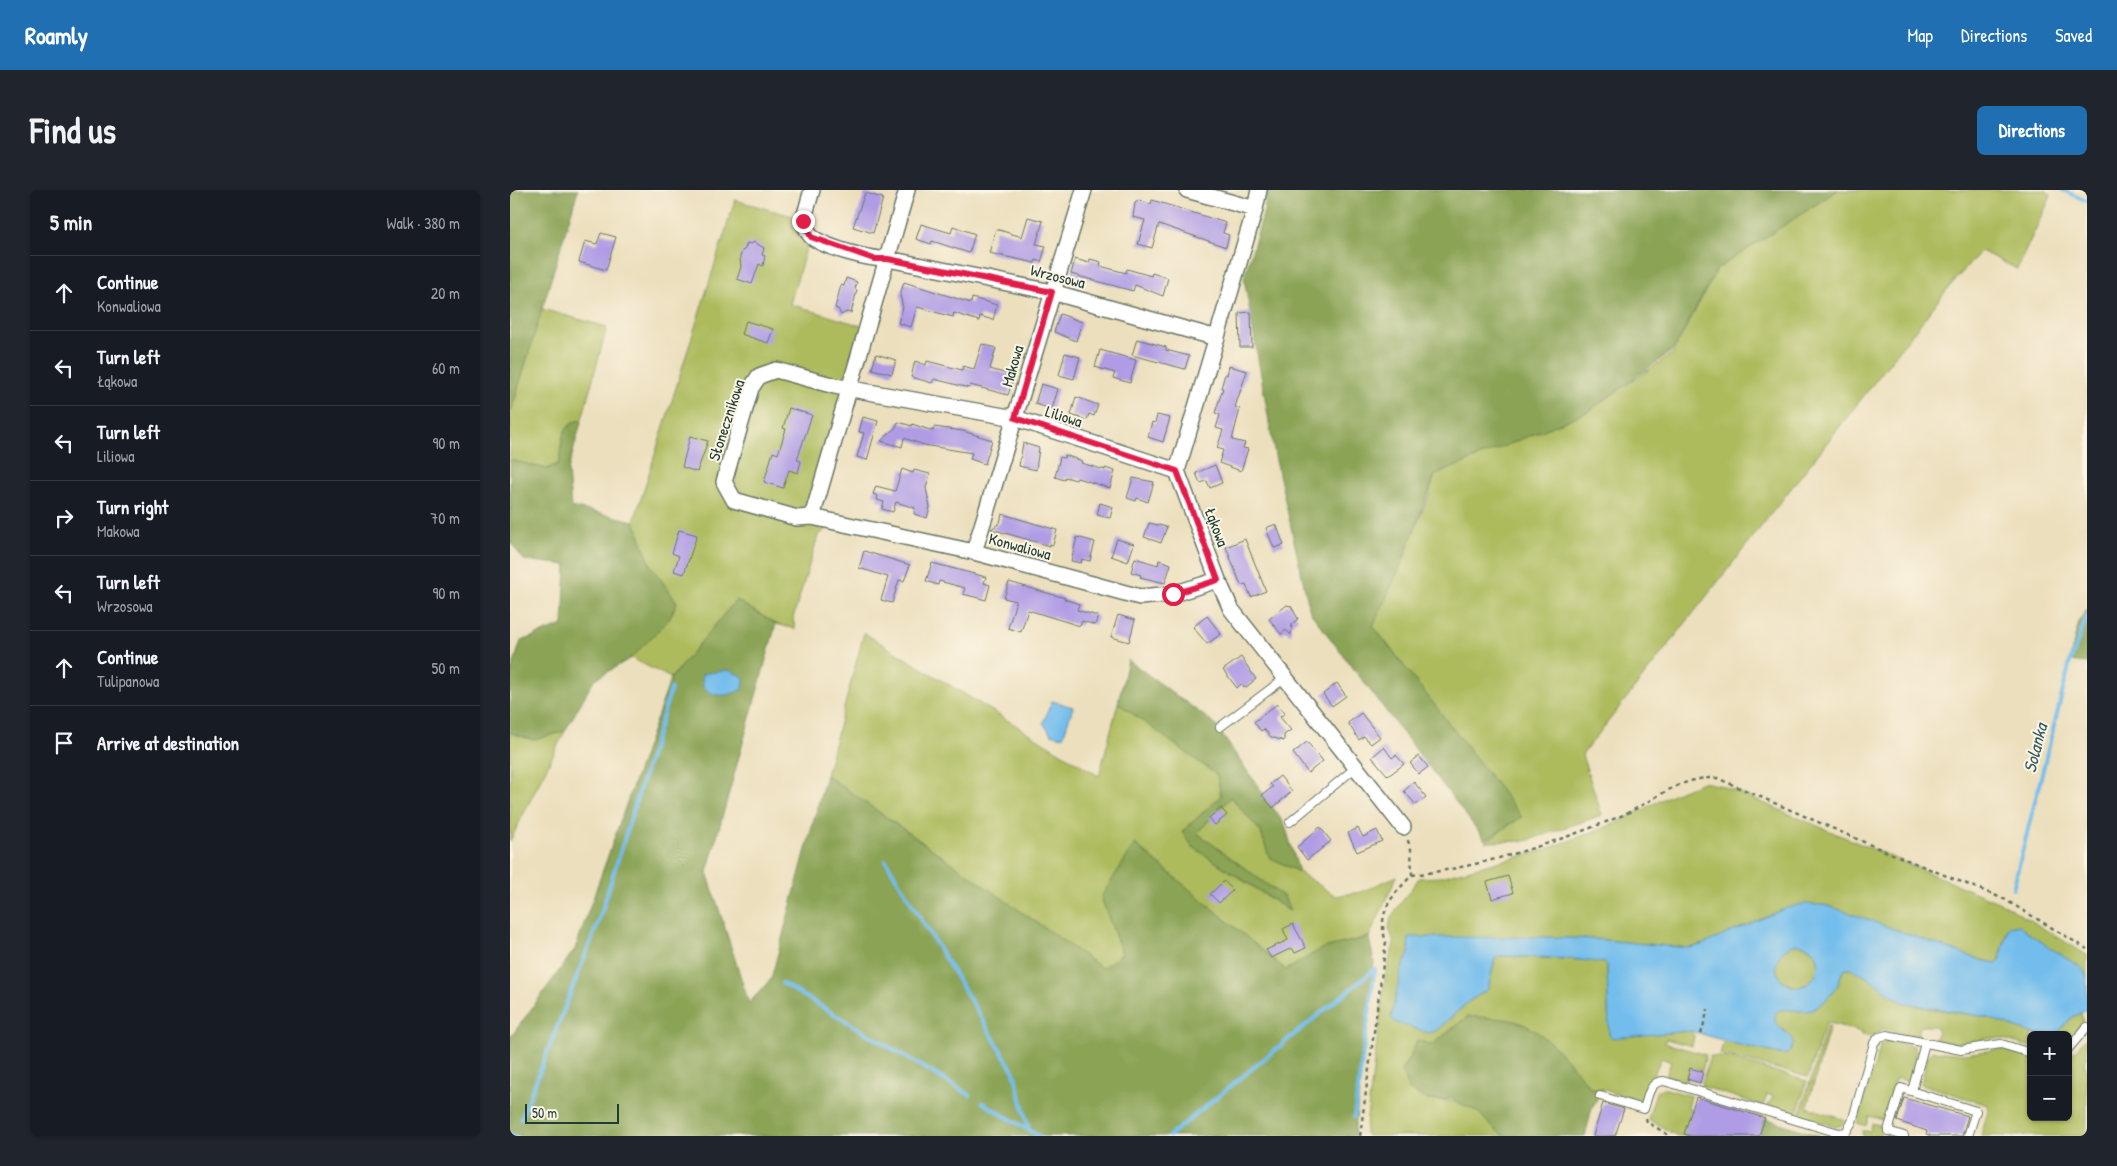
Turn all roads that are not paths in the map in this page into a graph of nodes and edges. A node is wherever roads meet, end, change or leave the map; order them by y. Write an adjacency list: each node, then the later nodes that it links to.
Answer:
1 (812, 190): 7 (street, Wrzosowa)
2 (907, 190): 7 (street)
3 (1084, 190): 8 (street, Makowa)
4 (1187, 190): 6 (street)
5 (1259, 190): 6 (street)
6 (1255, 209): 9 (street)
7 (888, 259): 8 (street, Wrzosowa); 10 (street)
8 (1052, 292): 9 (street, Wrzosowa); 11 (street, Makowa)
9 (1217, 338): 12 (street)
10 (850, 387): 11 (street, Liliowa); 13 (street); 13 (street, Słonecznikowa)
11 (1015, 418): 12 (street, Liliowa); 14 (street, Makowa)
12 (1177, 471): 15 (street, Łąkowa)
13 (812, 517): 14 (street, Konwaliowa)
14 (974, 552): 15 (street, Konwaliowa)
15 (1218, 580): 16 (street, Łąkowa)
16 (1285, 678): 17 (lane); 18 (street, Łąkowa)
17 (1220, 727)
18 (1356, 768): 19 (lane); 20 (street, Łąkowa)
19 (1290, 822)
20 (1403, 828)
21 (2087, 1027): 23 (lane)
22 (1925, 1043): 24 (lane); 25 (lane); 26 (lane)
23 (2072, 1044)
24 (2027, 1052)
25 (1912, 1091): 27 (lane); 28 (lane)
26 (1600, 1096)
27 (1904, 1136)
28 (1968, 1136)

